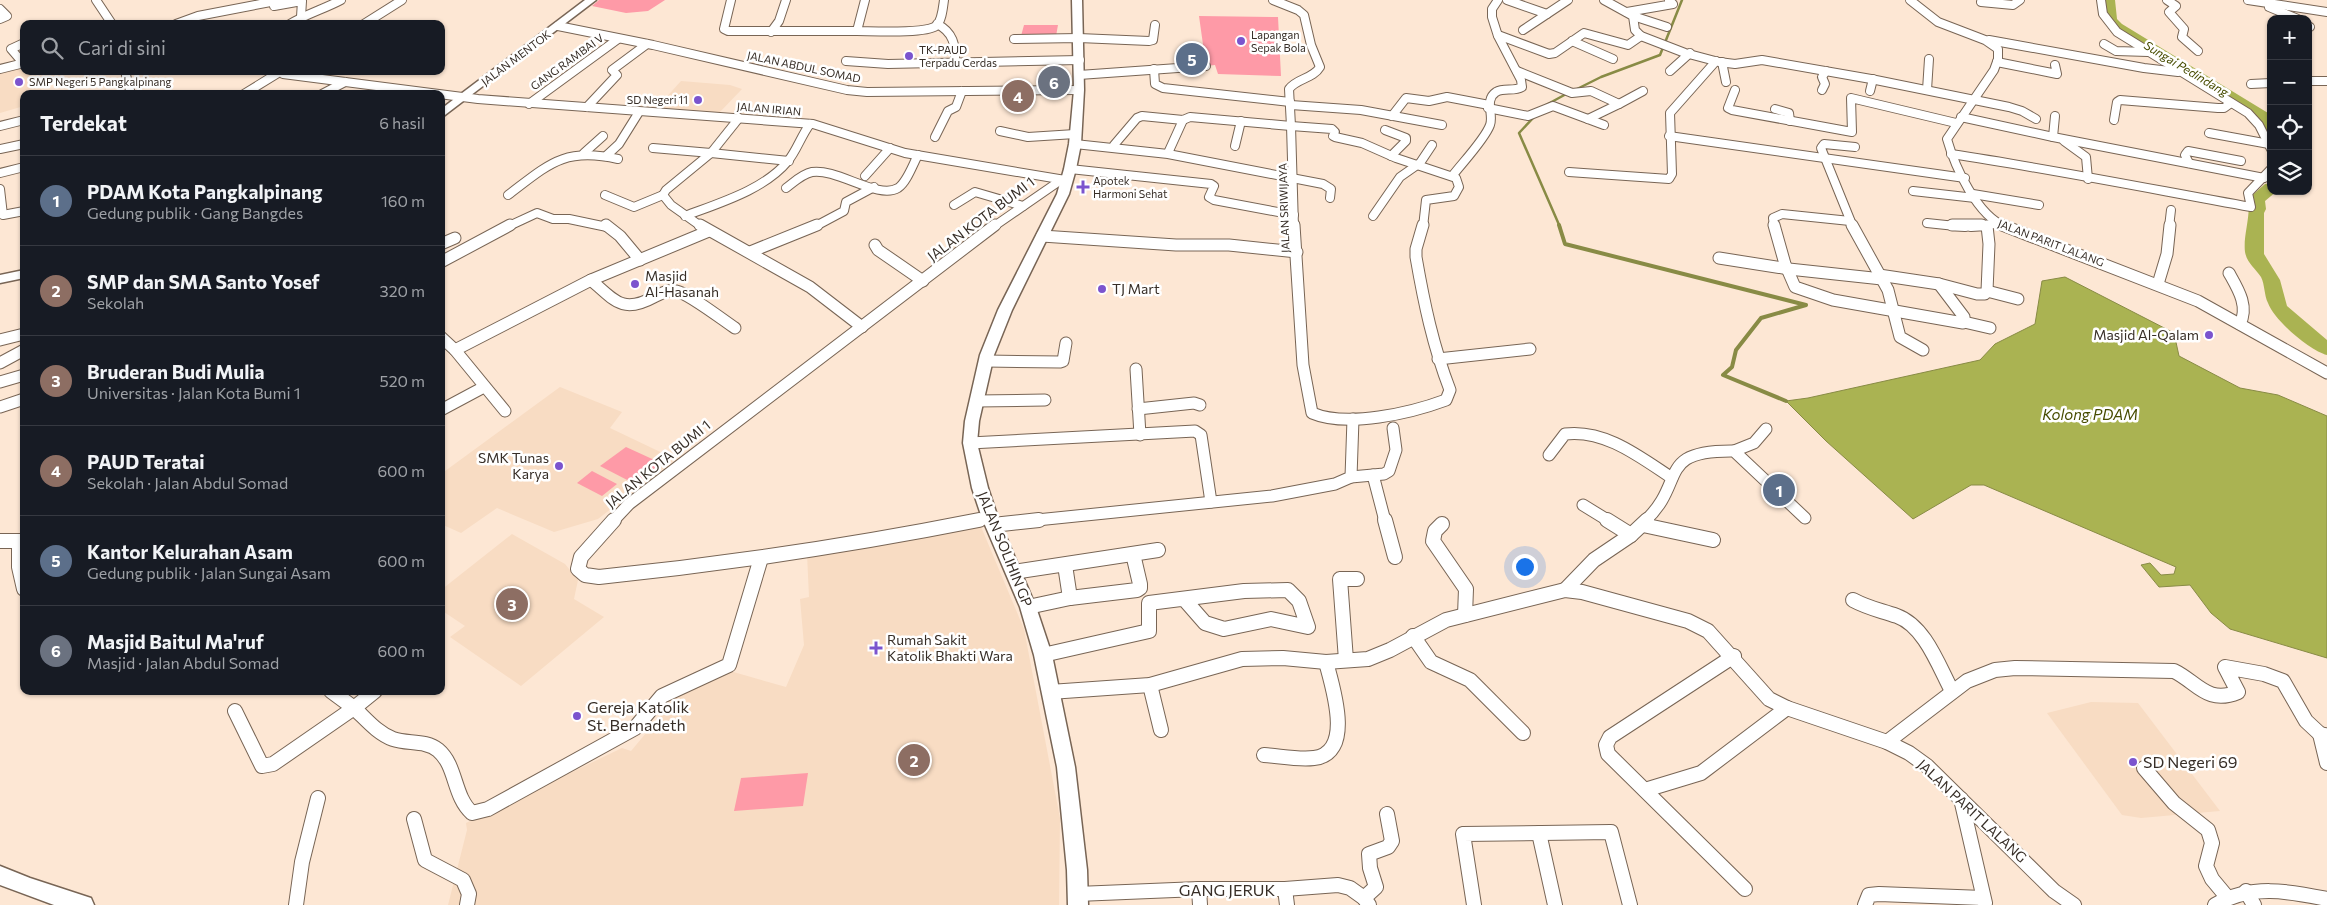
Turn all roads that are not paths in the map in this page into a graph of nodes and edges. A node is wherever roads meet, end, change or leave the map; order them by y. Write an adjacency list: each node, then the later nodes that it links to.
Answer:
1 (96, 0): 35 (street)
2 (235, 0): 27 (street)
3 (281, 0): 27 (street)
4 (341, 0): 33 (street)
5 (402, 0): 38 (street)
6 (585, 0): 7 (street)
7 (590, 0): 41 (highway, JALAN MENTOK)
8 (731, 0): 45 (street)
9 (786, 0): 45 (street)
10 (865, 0): 44 (street)
11 (944, 0): 39 (street)
12 (1077, 0): 48 (main road, JALAN SOLIHIN GP)
13 (1273, 0): 100 (street, JALAN SRIWIJAYA)
14 (1498, 0): 46 (street)
15 (1507, 0): 30 (street)
16 (1568, 0): 30 (street)
17 (1604, 0): 31 (street)
18 (1910, 0): 51 (street)
19 (2020, 0): 25 (street)
20 (2102, 0): 57 (street)
21 (2167, 0): 56 (street)
22 (2248, 0): 23 (street)
23 (2252, 0): 29 (street); 32 (street)
24 (302, 1): 27 (street); 33 (street)
25 (1981, 2)
26 (1668, 3): 31 (street)
27 (237, 8): 36 (street)
28 (0, 9): 34 (street)
29 (2327, 12)
30 (1547, 14): 43 (street)
31 (1630, 14): 42 (street); 47 (street)
32 (2288, 15)
33 (301, 17): 37 (street)
34 (0, 20)
35 (109, 20)
36 (187, 20)
37 (296, 20)
38 (370, 20)
39 (937, 24): 44 (street); 63 (street)
40 (1155, 25): 48 (street)
41 (558, 26): 49 (street, JALAN ABDUL SOMAD); 98 (highway, JALAN MENTOK)
42 (1666, 27)
43 (1524, 30)
44 (857, 31): 45 (street)
45 (771, 32)
46 (1498, 35): 52 (street); 72 (street)
47 (1641, 36): 52 (street); 58 (street)
48 (1079, 38): 50 (street); 69 (main road, JALAN SOLIHIN GP)
49 (618, 39): 53 (street, JALAN ABDUL SOMAD); 101 (street, GANG RAMBAI V)
50 (1014, 39)
51 (1985, 40): 65 (street); 75 (street)
52 (1572, 42): 59 (street)
53 (647, 44): 94 (street, JALAN ABDUL SOMAD); 105 (street)
54 (2104, 44): 57 (street)
55 (20, 45): 61 (street)
56 (2198, 50)
57 (2149, 52): 75 (street)
58 (1690, 53): 64 (street); 73 (street)
59 (1613, 58)
60 (1929, 59): 93 (street)
61 (20, 60)
62 (846, 61): 63 (street)
63 (955, 62): 69 (street)
64 (1719, 62): 74 (street); 82 (street); 130 (street)
65 (1997, 62): 67 (street); 99 (street)
66 (20, 64): 71 (street)
67 (2055, 65)
68 (1206, 66): 70 (street)
69 (1079, 67): 70 (street); 90 (main road, JALAN SOLIHIN GP)
70 (1154, 69): 100 (street)
71 (0, 70)
72 (1517, 71): 102 (street); 104 (street)
73 (1670, 71)
74 (1826, 71): 79 (street); 92 (street)
75 (2182, 72): 103 (street)
76 (126, 75): 86 (street)
77 (279, 75): 87 (street)
78 (297, 75): 81 (street, JALAN IRIAN)
79 (1873, 79): 93 (street); 96 (street)
80 (2312, 81): 84 (street)
81 (346, 82): 88 (street); 89 (street, JALAN IRIAN)
82 (1726, 82)
83 (2267, 83): 85 (street)
84 (2325, 83)
85 (2251, 84)
86 (130, 90)
87 (251, 90)
88 (330, 90)
89 (409, 90)
90 (1079, 90): 94 (street, JALAN ABDUL SOMAD); 133 (main road, JALAN SOLIHIN GP)
91 (1735, 90): 119 (street)
92 (1822, 90)
93 (1927, 90): 99 (street)
94 (962, 91): 131 (street)
95 (1643, 91): 102 (street)
96 (1870, 91)
97 (445, 95): 98 (street, JALAN IRIAN)
98 (464, 97): 101 (street, JALAN IRIAN); 107 (highway, JALAN MENTOK)
99 (1974, 101): 113 (street); 115 (street)
100 (1290, 103): 109 (street); 121 (street, JALAN SRIWIJAYA)
101 (529, 104): 105 (street, JALAN IRIAN)
102 (1619, 104): 112 (street)
103 (2231, 104): 116 (street); 134 (street)
104 (1488, 107): 109 (street); 112 (street); 164 (street)
105 (587, 108): 108 (street, JALAN IRIAN)
106 (1775, 109): 119 (street)
107 (445, 112)
108 (640, 112): 111 (street, JALAN IRIAN); 149 (street)
109 (1392, 116): 124 (street)
110 (2055, 116): 132 (street)
111 (739, 118): 120 (street, JALAN IRIAN); 145 (street)
112 (1588, 119): 122 (street)
113 (2036, 119)
114 (1183, 120): 118 (street); 138 (street); 146 (street)
115 (1959, 120): 127 (street); 132 (street); 147 (street)
116 (2114, 120)
117 (20, 121): 123 (street)
118 (1241, 121): 121 (street); 139 (street)
119 (1790, 122): 127 (street)
120 (810, 124): 142 (street, JALAN IRIAN); 153 (street)
121 (1292, 125): 150 (street); 165 (street, JALAN SRIWIJAYA)
122 (1604, 125)
123 (0, 126)
124 (1442, 126)
125 (1385, 130): 150 (street)
126 (1000, 131): 133 (street)
127 (1852, 132): 140 (street)
128 (2209, 133): 137 (street)
129 (603, 136): 144 (street)
130 (1670, 136): 152 (street); 159 (street)
131 (935, 137)
132 (2057, 138): 155 (street); 167 (street)
133 (1075, 139): 138 (street); 163 (main road, JALAN SOLIHIN GP)
134 (2267, 140)
135 (20, 145): 143 (street)
136 (1432, 145): 157 (street)
137 (2267, 145)
138 (1114, 146): 146 (street)
139 (1236, 146)
140 (1855, 146): 152 (street); 156 (street)
141 (653, 148): 145 (street)
142 (890, 148): 148 (street, JALAN IRIAN); 162 (street)
143 (0, 149)
144 (584, 153): 149 (street); 173 (street)
145 (711, 153): 153 (street); 175 (street)
146 (1168, 153): 165 (street)
147 (1951, 154): 166 (street, JALAN PARIT LALANG); 167 (street)
148 (918, 155): 163 (street, JALAN IRIAN); 169 (street)
149 (606, 156): 151 (street)
150 (1391, 156): 157 (street)
151 (618, 159)
152 (1824, 159): 156 (street); 186 (street)
153 (789, 161): 184 (street)
154 (2241, 161): 155 (street)
155 (2189, 163): 168 (street)
156 (1863, 164): 166 (street)
157 (1417, 165): 164 (street); 185 (street)
158 (20, 168): 160 (street)
159 (1569, 172)
160 (0, 173)
161 (2267, 174): 168 (street)
162 (865, 176)
163 (1066, 176): 180 (street, JALAN KOTA BUMI 1); 183 (street, JALAN IRIAN); 190 (main road, JALAN SOLIHIN GP)
164 (1453, 176): 223 (street)
165 (1292, 178): 177 (street); 183 (street, JALAN SRIWIJAYA)
166 (1965, 178): 176 (street, JALAN PARIT LALANG)
167 (2088, 178): 168 (street)
168 (2264, 178)
169 (874, 187): 170 (street); 194 (street)
170 (786, 188)
171 (0, 189): 182 (street)
172 (1913, 191): 176 (street)
173 (508, 195)
174 (605, 195): 175 (street)
175 (663, 195): 184 (street)
176 (1974, 196): 179 (street); 188 (street, JALAN PARIT LALANG)
177 (1330, 198)
178 (954, 205): 180 (street)
179 (2039, 205)
180 (1023, 206): 205 (street, JALAN KOTA BUMI 1)
181 (2170, 210): 207 (street)
182 (20, 212)
183 (1294, 215): 195 (street, JALAN SRIWIJAYA)
184 (685, 216): 189 (street)
185 (1373, 216)
186 (1850, 221): 199 (street); 202 (street)
187 (1927, 223): 188 (street)
188 (1992, 225): 207 (street, JALAN PARIT LALANG); 208 (street)
189 (709, 231): 194 (street); 198 (street)
190 (1042, 236): 195 (street); 224 (main road, JALAN SOLIHIN GP)
191 (455, 238): 192 (street)
192 (445, 242)
193 (875, 245): 205 (street)
194 (750, 252): 213 (street)
195 (1296, 252): 239 (street, JALAN SRIWIJAYA)
196 (1720, 258): 199 (street)
197 (445, 260): 198 (street)
198 (640, 260): 204 (street)
199 (1789, 269): 202 (street); 210 (street)
200 (2229, 273): 212 (street)
201 (20, 275): 203 (highway)
202 (1881, 277): 206 (street); 210 (street)
203 (0, 279)
204 (591, 280): 214 (street); 219 (street)
205 (924, 280): 213 (street, JALAN KOTA BUMI 1)
206 (1939, 284): 208 (street); 211 (street)
207 (2158, 284): 212 (street, JALAN PARIT LALANG)
208 (1987, 291): 209 (street)
209 (2018, 299)
210 (1893, 312): 211 (street); 221 (street)
211 (1964, 322): 215 (street)
212 (2240, 324): 227 (street, JALAN PARIT LALANG)
213 (862, 327): 262 (street, JALAN KOTA BUMI 1)
214 (735, 328)
215 (1990, 328)
216 (20, 335): 217 (street)
217 (0, 340)
218 (1066, 343): 224 (street)
219 (449, 348): 230 (street)
220 (1530, 349): 223 (street)
221 (1923, 350)
222 (20, 352): 225 (street)
223 (1438, 359): 239 (street, JALAN SRIWIJAYA)
224 (986, 361): 233 (main road, JALAN SOLIHIN GP)
225 (0, 363)
226 (1136, 369): 237 (street)
227 (2327, 373)
228 (20, 376): 229 (street)
229 (0, 382)
230 (484, 387): 236 (street); 238 (street)
231 (20, 400): 235 (street)
232 (1045, 400): 233 (street)
233 (976, 401): 243 (main road, JALAN SOLIHIN GP)
234 (1200, 405): 237 (street)
235 (0, 407)
236 (445, 408)
237 (1138, 409): 242 (street)
238 (505, 411)
239 (1353, 419): 247 (street)
240 (1393, 428): 246 (street)
241 (1766, 430): 244 (street)
242 (1140, 435): 243 (street); 249 (street)
243 (970, 443): 252 (main road, JALAN SOLIHIN GP)
244 (1734, 451): 248 (street); 251 (street)
245 (1549, 455): 248 (street)
246 (1373, 475): 247 (street, JALAN KOTA BUMI 1); 261 (street)
247 (1351, 477): 249 (street, JALAN KOTA BUMI 1)
248 (1672, 478): 254 (street)
249 (1211, 502): 252 (street, JALAN KOTA BUMI 1)
250 (1583, 505): 255 (street)
251 (1804, 518)
252 (991, 522): 262 (street, JALAN KOTA BUMI 1); 266 (main road, JALAN SOLIHIN GP)
253 (1442, 524): 273 (street)
254 (1643, 525): 255 (street); 256 (street)
255 (1631, 535): 268 (street)
256 (1713, 540)
257 (0, 541): 258 (street)
258 (20, 542)
259 (1158, 550): 260 (street)
260 (1133, 554): 264 (street); 269 (street)
261 (1395, 557)
262 (761, 558): 284 (street)
263 (20, 559): 265 (street)
264 (1065, 565): 266 (street); 269 (street)
265 (20, 571)
266 (1014, 572): 272 (main road, JALAN SOLIHIN GP)
267 (1357, 579): 277 (street)
268 (1565, 590): 273 (street, JALAN PARIT LALANG); 276 (street, JALAN PARIT LALANG)
269 (1070, 598): 272 (street)
270 (1184, 599): 270 (street); 275 (street)
271 (1853, 600): 280 (street)
272 (1028, 606): 275 (main road, JALAN SOLIHIN GP)
273 (1465, 615): 274 (street, JALAN PARIT LALANG)
274 (1413, 636): 277 (street, JALAN PARIT LALANG); 288 (street)
275 (1043, 655): 281 (main road, JALAN SOLIHIN GP)
276 (1734, 656): 285 (street, JALAN PARIT LALANG); 294 (street)
277 (1346, 660): 278 (street, JALAN PARIT LALANG)
278 (1326, 662): 279 (street, JALAN PARIT LALANG); 291 (street)
279 (1150, 685): 281 (street, JALAN PARIT LALANG); 287 (street)
280 (1952, 691): 289 (street); 290 (street)
281 (1050, 692): 306 (main road, JALAN SOLIHIN GP)
282 (336, 695): 284 (street)
283 (370, 695): 284 (street)
284 (354, 708): 286 (street)
285 (1787, 708): 290 (street, JALAN PARIT LALANG); 294 (street)
286 (235, 711)
287 (1161, 730)
288 (1522, 733)
289 (2323, 735): 292 (street)
290 (1887, 742): 296 (street, JALAN PARIT LALANG)
291 (1264, 755)
292 (2327, 763)
293 (2144, 768): 309 (street)
294 (1645, 790): 302 (street)
295 (318, 798): 311 (street)
296 (1962, 799): 308 (street); 318 (street, JALAN PARIT LALANG)
297 (1387, 814): 307 (street)
298 (414, 819): 312 (street)
299 (1539, 833): 314 (street); 315 (street); 316 (street)
300 (0, 875): 310 (main road)
301 (1199, 889): 304 (street, GANG JERUK); 306 (street, GANG JERUK); 313 (street)
302 (1745, 889)
303 (2246, 891): 305 (street); 309 (street); 319 (street)
304 (1286, 897): 307 (street, GANG JERUK)
305 (2327, 899)
306 (1078, 900)
307 (1367, 901)
308 (1984, 901): 317 (street)
309 (2221, 901)
310 (84, 905)
311 (296, 905)
312 (467, 905)
313 (1200, 905)
314 (1474, 905)
315 (1554, 905)
316 (1630, 905)
317 (1866, 905)
318 (2074, 905)
319 (2254, 905)

